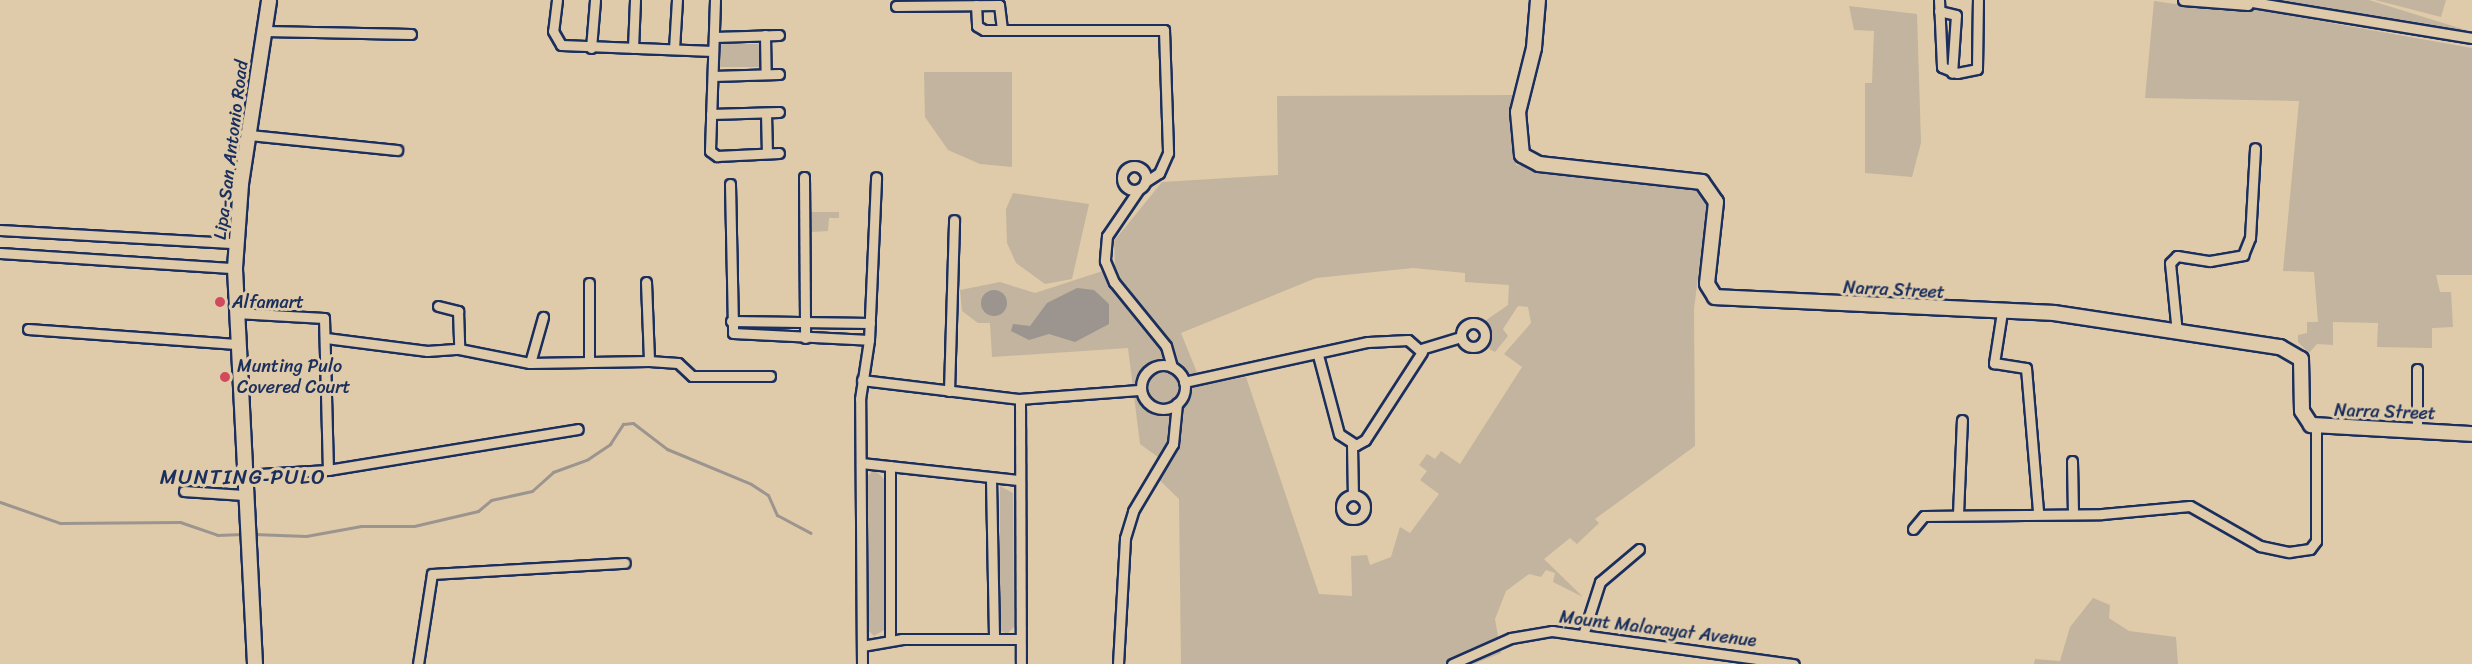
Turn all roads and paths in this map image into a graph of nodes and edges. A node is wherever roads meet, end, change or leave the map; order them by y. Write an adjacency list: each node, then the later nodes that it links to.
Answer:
1 (269, 0): 17 (street, Lipa-San Antonio Road)
2 (557, 0): 25 (street)
3 (595, 0): 25 (street)
4 (635, 0): 26 (street)
5 (677, 0): 27 (street)
6 (715, 0): 22 (street)
7 (1538, 0): 53 (street, Narra Street)
8 (1939, 0): 15 (street)
9 (1978, 0): 29 (street)
10 (2183, 0): 14 (street)
11 (2240, 0): 14 (street)
12 (976, 5): 13 (street); 16 (street); 16 (street)
13 (897, 6)
14 (2259, 6): 18 (street)
15 (1939, 11): 29 (street); 29 (street)
16 (1002, 30): 71 (street)
17 (265, 31): 19 (street); 36 (street, Lipa-San Antonio Road)
18 (2418, 31): 23 (street); 24 (street)
19 (411, 34)
20 (765, 35): 21 (street); 22 (street); 30 (street)
21 (779, 35)
22 (714, 37): 28 (street)
23 (2472, 38)
24 (2472, 44)
25 (591, 48): 26 (street)
26 (633, 48): 27 (street)
27 (674, 49): 28 (street)
28 (713, 51): 32 (street)
29 (1952, 73)
30 (766, 74): 31 (street); 32 (street)
31 (778, 74)
32 (713, 76): 35 (street)
33 (779, 112): 34 (street)
34 (766, 113): 35 (street); 39 (street)
35 (711, 114): 39 (street)
36 (249, 135): 38 (street); 46 (street, Lipa-San Antonio Road)
37 (2255, 148): 59 (street)
38 (397, 150)
39 (767, 153): 40 (street)
40 (779, 153)
41 (804, 177): 56 (street)
42 (876, 177): 57 (street)
43 (730, 184): 55 (street)
44 (954, 220): 77 (street)
45 (0, 230): 46 (street)
46 (236, 243): 48 (street, Lipa-San Antonio Road)
47 (0, 253): 48 (street)
48 (235, 268): 52 (street, Lipa-San Antonio Road)
49 (646, 282): 68 (street)
50 (588, 283): 69 (street)
51 (438, 306): 65 (street)
52 (236, 312): 61 (street); 64 (street, Lipa-San Antonio Road)
53 (2002, 312): 59 (street, Narra Street); 96 (street)
54 (543, 317): 70 (street)
55 (731, 321): 56 (street); 62 (street)
56 (806, 322): 57 (street); 62 (street)
57 (870, 323): 63 (street)
58 (28, 329): 64 (street)
59 (2177, 333): 81 (street, Narra Street)
60 (1461, 337): 66 (street)
61 (326, 338): 65 (street); 89 (street)
62 (805, 338): 63 (street)
63 (869, 340): 74 (street)
64 (239, 344): 90 (street, Lipa-San Antonio Road)
65 (459, 349): 70 (street)
66 (1420, 349): 67 (street); 85 (street)
67 (1318, 355): 75 (street); 85 (street)
68 (649, 361): 69 (street); 73 (street)
69 (589, 362): 70 (street)
70 (530, 363)
71 (1172, 368): 75 (street); 76 (street)
72 (2417, 369): 83 (street)
73 (770, 376)
74 (862, 380): 77 (street); 87 (street)
75 (1184, 382): 79 (street)
76 (1141, 390): 78 (street); 79 (street)
77 (949, 391): 78 (street)
78 (1020, 399): 92 (street)
79 (1177, 403): 111 (street)
80 (1962, 420): 98 (street)
81 (2316, 427): 83 (street, Narra Street); 97 (street)
82 (578, 429): 89 (street)
83 (2417, 432): 84 (street, Narra Street)
84 (2472, 434)
85 (1352, 445): 95 (street)
86 (2072, 461): 97 (street)
87 (861, 463): 88 (street); 106 (street)
88 (890, 466): 91 (street); 105 (street)
89 (328, 470): 90 (street)
90 (243, 475): 94 (street, Lipa-San Antonio Road)
91 (991, 479): 92 (street); 103 (street)
92 (1018, 480): 104 (street)
93 (184, 491): 94 (street)
94 (243, 495): 107 (street, Lipa-San Antonio Road)
95 (1353, 495)
96 (2038, 512): 97 (street); 98 (street)
97 (2073, 513)
98 (1958, 514): 99 (street)
99 (1913, 528)
100 (1639, 549): 102 (street)
101 (625, 563): 108 (street)
102 (1583, 635): 112 (street, Mount Malarayat Avenue); 113 (street, Mount Malarayat Avenue)
103 (994, 639): 104 (street); 105 (street)
104 (1020, 639): 110 (street)
105 (890, 640): 106 (street)
106 (862, 646): 109 (street)
107 (255, 664)
108 (418, 664)
109 (862, 664)
110 (1021, 664)
111 (1118, 664)
112 (1452, 664)
113 (1794, 664)

